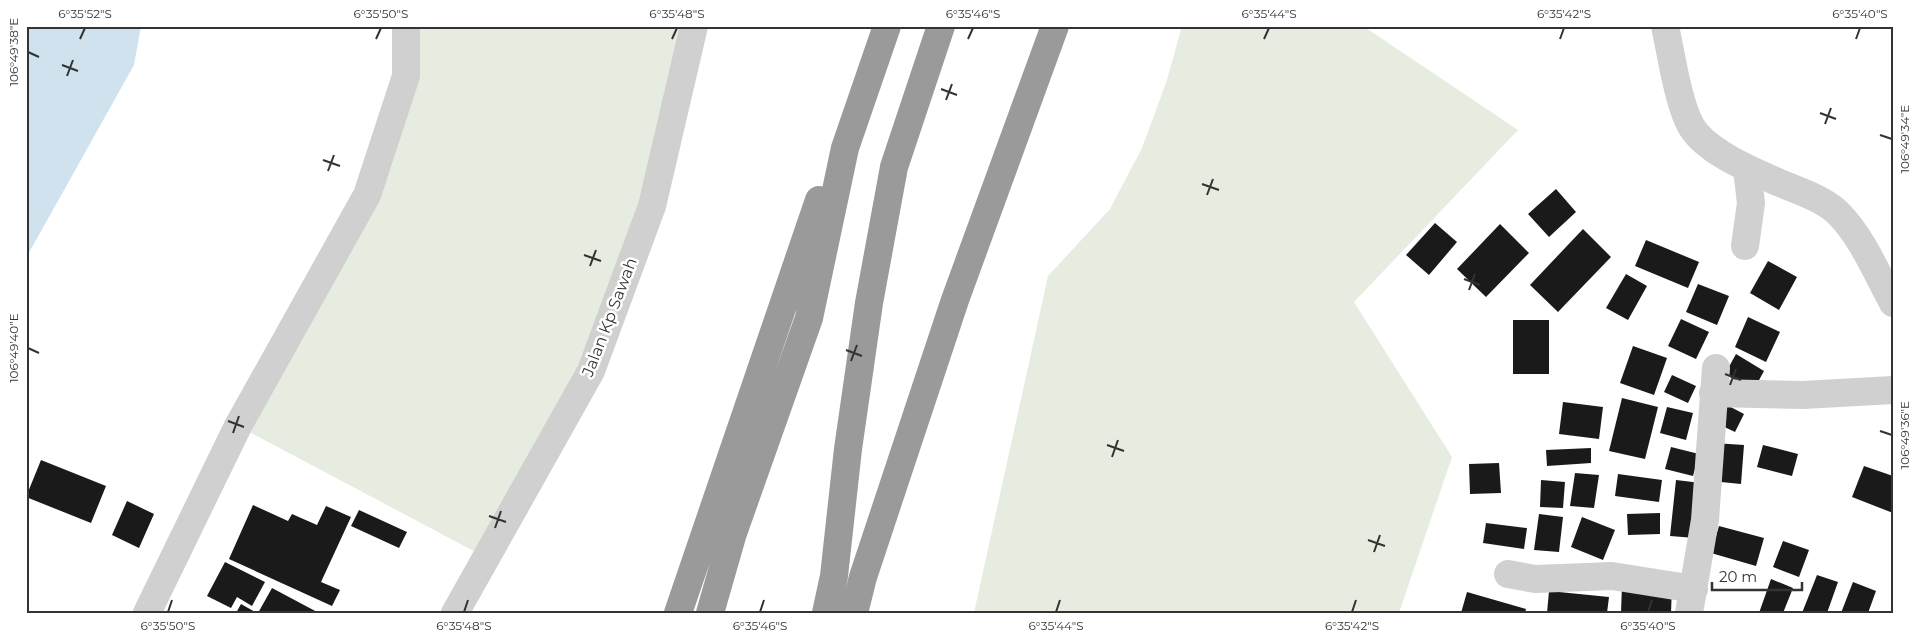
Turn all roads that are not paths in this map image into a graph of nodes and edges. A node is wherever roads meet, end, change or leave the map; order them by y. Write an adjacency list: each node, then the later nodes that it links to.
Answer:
1 (406, 26): 14 (street)
2 (694, 26): 15 (street, Jalan Kp Sawah)
3 (887, 26): 7 (highway)
4 (942, 26): 18 (highway)
5 (1055, 26): 19 (highway)
6 (1665, 26): 8 (street)
7 (845, 148): 16 (highway); 17 (highway)
8 (1747, 169): 9 (street); 10 (street)
9 (1745, 246)
10 (1893, 303)
11 (1893, 390): 13 (street)
12 (1508, 574): 13 (street)
13 (1691, 601)
14 (147, 613)
15 (455, 613)
16 (678, 613)
17 (710, 613)
18 (826, 613)
19 (854, 613)

